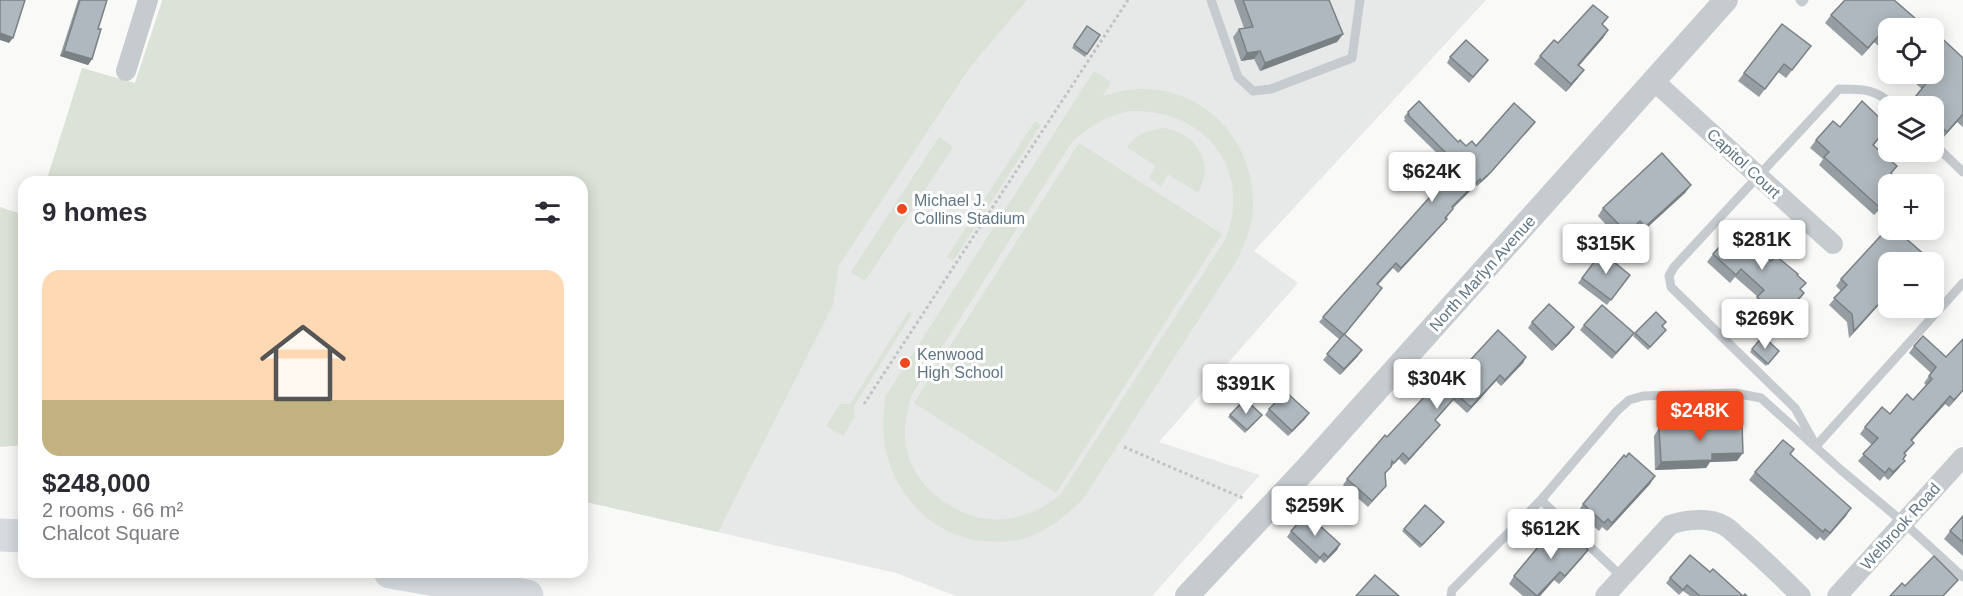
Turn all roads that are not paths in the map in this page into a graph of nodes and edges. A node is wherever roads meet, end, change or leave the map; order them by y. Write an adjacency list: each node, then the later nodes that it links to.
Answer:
1 (148, 0): 5 (street)
2 (1211, 0): 3 (lane)
3 (1360, 0)
4 (1726, 0): 6 (street, North Marlyn Avenue)
5 (126, 71)
6 (1654, 81): 10 (street, Capitol Court); 23 (street, North Marlyn Avenue)
7 (1883, 96): 10 (lane)
8 (1944, 154): 9 (lane)
9 (1963, 172)
10 (1759, 177): 11 (street, Capitol Court); 13 (lane)
11 (1833, 244)
12 (1963, 284): 13 (lane)
13 (1816, 446): 15 (lane); 16 (lane)
14 (1963, 457): 16 (street, Welbrook Road)
15 (1541, 500): 19 (lane); 24 (lane)
16 (1903, 522): 20 (lane); 27 (street, Welbrook Road)
17 (0, 535): 18 (highway)
18 (18, 536)
19 (1622, 577): 25 (street); 26 (street)
20 (1963, 577)
21 (424, 578): 22 (highway)
22 (527, 596)
23 (1188, 596)
24 (1451, 596)
25 (1605, 596)
26 (1801, 596)
27 (1837, 596)

